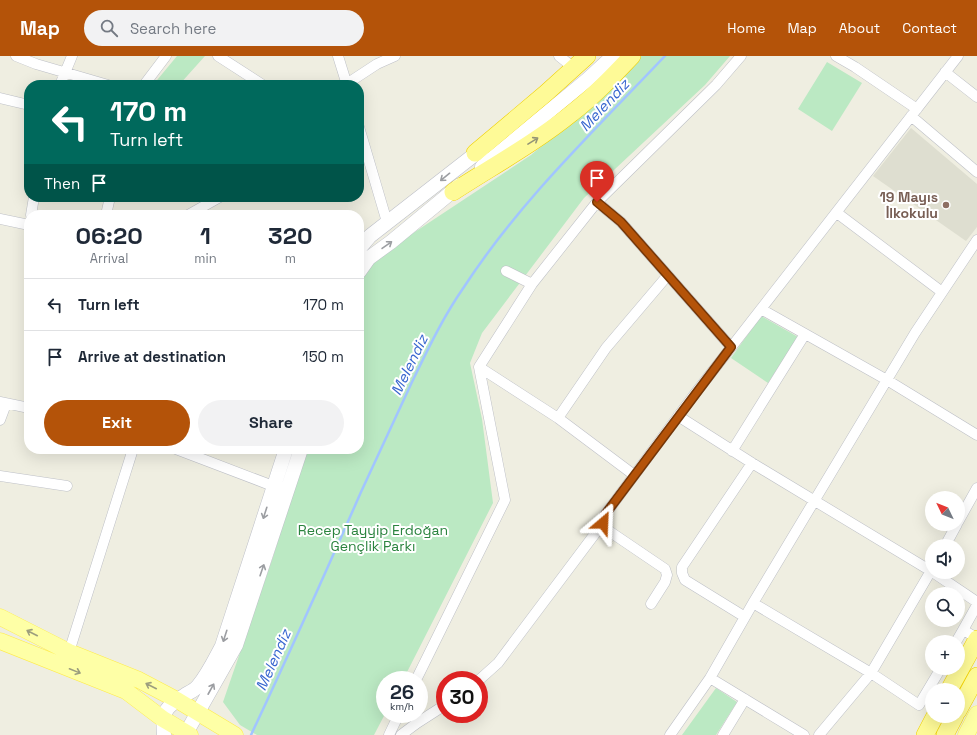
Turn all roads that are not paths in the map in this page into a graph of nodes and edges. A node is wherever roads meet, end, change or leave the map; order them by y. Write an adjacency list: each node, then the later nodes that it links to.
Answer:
1 (16, 56): 16 (street)
2 (72, 56): 16 (street)
3 (166, 56): 20 (street)
4 (218, 56): 21 (street)
5 (338, 56): 22 (street)
6 (395, 56): 23 (street)
7 (559, 56): 15 (street)
8 (587, 56): 15 (highway)
9 (602, 56): 29 (main road)
10 (613, 56): 31 (main road)
11 (632, 56): 31 (highway, one-way to 11)
12 (741, 56): 33 (street)
13 (836, 56): 27 (street)
14 (958, 56): 17 (street)
15 (574, 68): 29 (highway)
16 (64, 72): 18 (street); 19 (street)
17 (945, 72): 24 (street); 27 (street)
18 (62, 80)
19 (91, 80)
20 (148, 80)
21 (255, 80)
22 (345, 80)
23 (353, 80)
24 (977, 97)
25 (0, 98): 26 (street)
26 (24, 104)
27 (914, 112): 30 (street); 37 (street)
28 (364, 144): 39 (street)
29 (475, 153): 39 (main road, one-way to 39)
30 (977, 172)
31 (453, 192): 43 (main road, one-way to 31)
32 (212, 202): 34 (street)
33 (597, 202): 45 (street); 46 (street)
34 (209, 204): 35 (street); 36 (street)
35 (198, 210)
36 (207, 210)
37 (837, 213): 47 (street); 48 (street)
38 (0, 219): 40 (street)
39 (387, 222): 41 (main road)
40 (24, 225)
41 (364, 243)
42 (976, 244): 47 (street)
43 (364, 265)
44 (506, 271): 46 (street)
45 (668, 275): 50 (street); 56 (street)
46 (532, 284): 51 (street)
47 (942, 292): 52 (street)
48 (761, 309): 49 (street); 50 (street)
49 (805, 334): 52 (street); 59 (street)
50 (731, 347): 55 (street)
51 (479, 367): 56 (street); 84 (street)
52 (887, 380): 58 (street); 70 (street)
53 (3, 403): 54 (street); 57 (street)
54 (24, 406)
55 (678, 416): 59 (street); 65 (street)
56 (558, 418): 65 (street)
57 (0, 420)
58 (977, 435)
59 (732, 451): 64 (street)
60 (131, 454): 83 (street)
61 (189, 454): 68 (street)
62 (284, 454): 68 (main road)
63 (299, 454): 95 (main road, one-way to 63)
64 (752, 463): 70 (street); 80 (street)
65 (634, 475): 72 (street)
66 (0, 476): 67 (street)
67 (67, 486)
68 (273, 486): 93 (main road, one-way to 93)
69 (977, 488): 71 (street)
70 (814, 501): 73 (street); 76 (street)
71 (965, 509)
72 (603, 523): 78 (street); 85 (street)
73 (925, 566)
74 (926, 579): 86 (street)
75 (944, 579): 77 (street)
76 (754, 603): 80 (street); 86 (street)
77 (977, 603): 81 (street)
78 (651, 604)
79 (0, 617): 83 (main road, one-way to 79)
80 (745, 617): 89 (street)
81 (972, 636): 90 (highway)
82 (0, 641): 97 (main road, one-way to 97)
83 (69, 652): 93 (main road, one-way to 83)
84 (420, 671)
85 (488, 672)
86 (871, 674): 87 (street); 109 (street)
87 (937, 675)
88 (977, 676): 91 (highway)
89 (710, 678): 92 (street); 106 (street)
90 (952, 683)
91 (965, 697)
92 (745, 699): 107 (street); 108 (street)
93 (177, 700): 95 (main road); 97 (main road)
94 (436, 711): 105 (street)
95 (198, 712): 101 (main road); 102 (main road)
96 (977, 714): 112 (main road)
97 (163, 719): 102 (main road); 103 (main road)
98 (395, 723): 104 (street)
99 (931, 723): 110 (highway)
100 (951, 723): 111 (highway)
101 (232, 733)
102 (187, 734)
103 (164, 735)
104 (389, 735)
105 (401, 735)
106 (670, 735)
107 (723, 735)
108 (804, 735)
109 (819, 735)
110 (925, 735)
111 (945, 735)
112 (966, 735)

